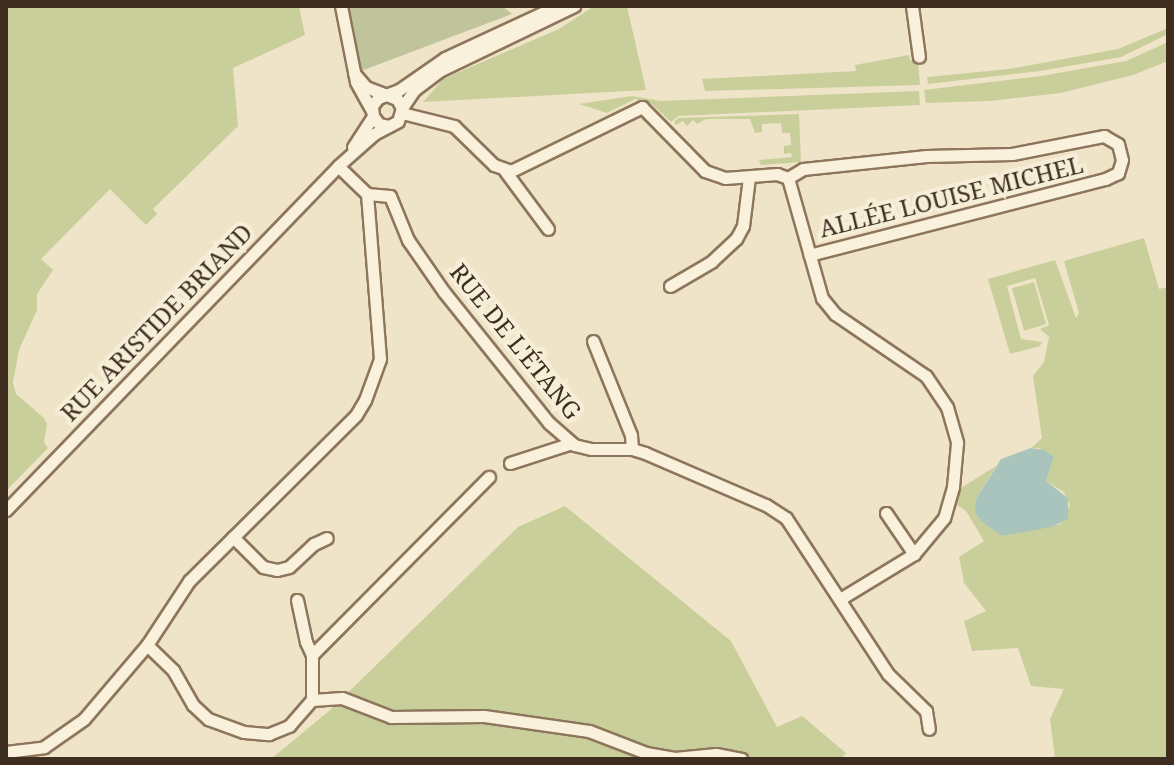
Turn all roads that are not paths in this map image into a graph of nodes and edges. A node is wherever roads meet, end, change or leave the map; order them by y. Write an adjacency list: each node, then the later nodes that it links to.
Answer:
1 (341, 6): 6 (street)
2 (574, 6): 4 (street)
3 (912, 6): 5 (street)
4 (551, 10): 7 (street); 8 (street)
5 (919, 57)
6 (354, 73): 7 (street); 9 (street)
7 (386, 95): 8 (street); 9 (street)
8 (402, 110): 10 (street); 11 (street)
9 (372, 113): 11 (street); 12 (street, RUE ARISTIDE BRIAND)
10 (439, 120): 11 (street); 13 (street)
11 (392, 125): 12 (street, RUE ARISTIDE BRIAND)
12 (338, 166): 16 (street); 25 (street, RUE ARISTIDE BRIAND)
13 (505, 171): 14 (street); 17 (street)
14 (749, 177): 15 (street); 19 (street)
15 (788, 178): 18 (street); 18 (street, ALLÉE LOUISE MICHEL)
16 (367, 194): 21 (street, RUE DE L'ÉTANG); 27 (street)
17 (548, 229)
18 (810, 255): 29 (street)
19 (670, 286)
20 (593, 341): 22 (street)
21 (572, 443): 22 (street, RUE DE L'ÉTANG); 23 (street)
22 (632, 449): 30 (street, RUE DE L'ÉTANG)
23 (510, 463)
24 (489, 477): 33 (street)
25 (6, 510)
26 (886, 513): 29 (street)
27 (233, 537): 28 (street); 32 (street)
28 (327, 538)
29 (914, 554): 30 (street)
30 (840, 599): 35 (street, RUE DE L'ÉTANG)
31 (297, 600): 33 (street)
32 (147, 645): 34 (street); 36 (street)
33 (312, 655): 34 (street)
34 (312, 700): 37 (street)
35 (929, 729)
36 (6, 752)
37 (742, 759)

